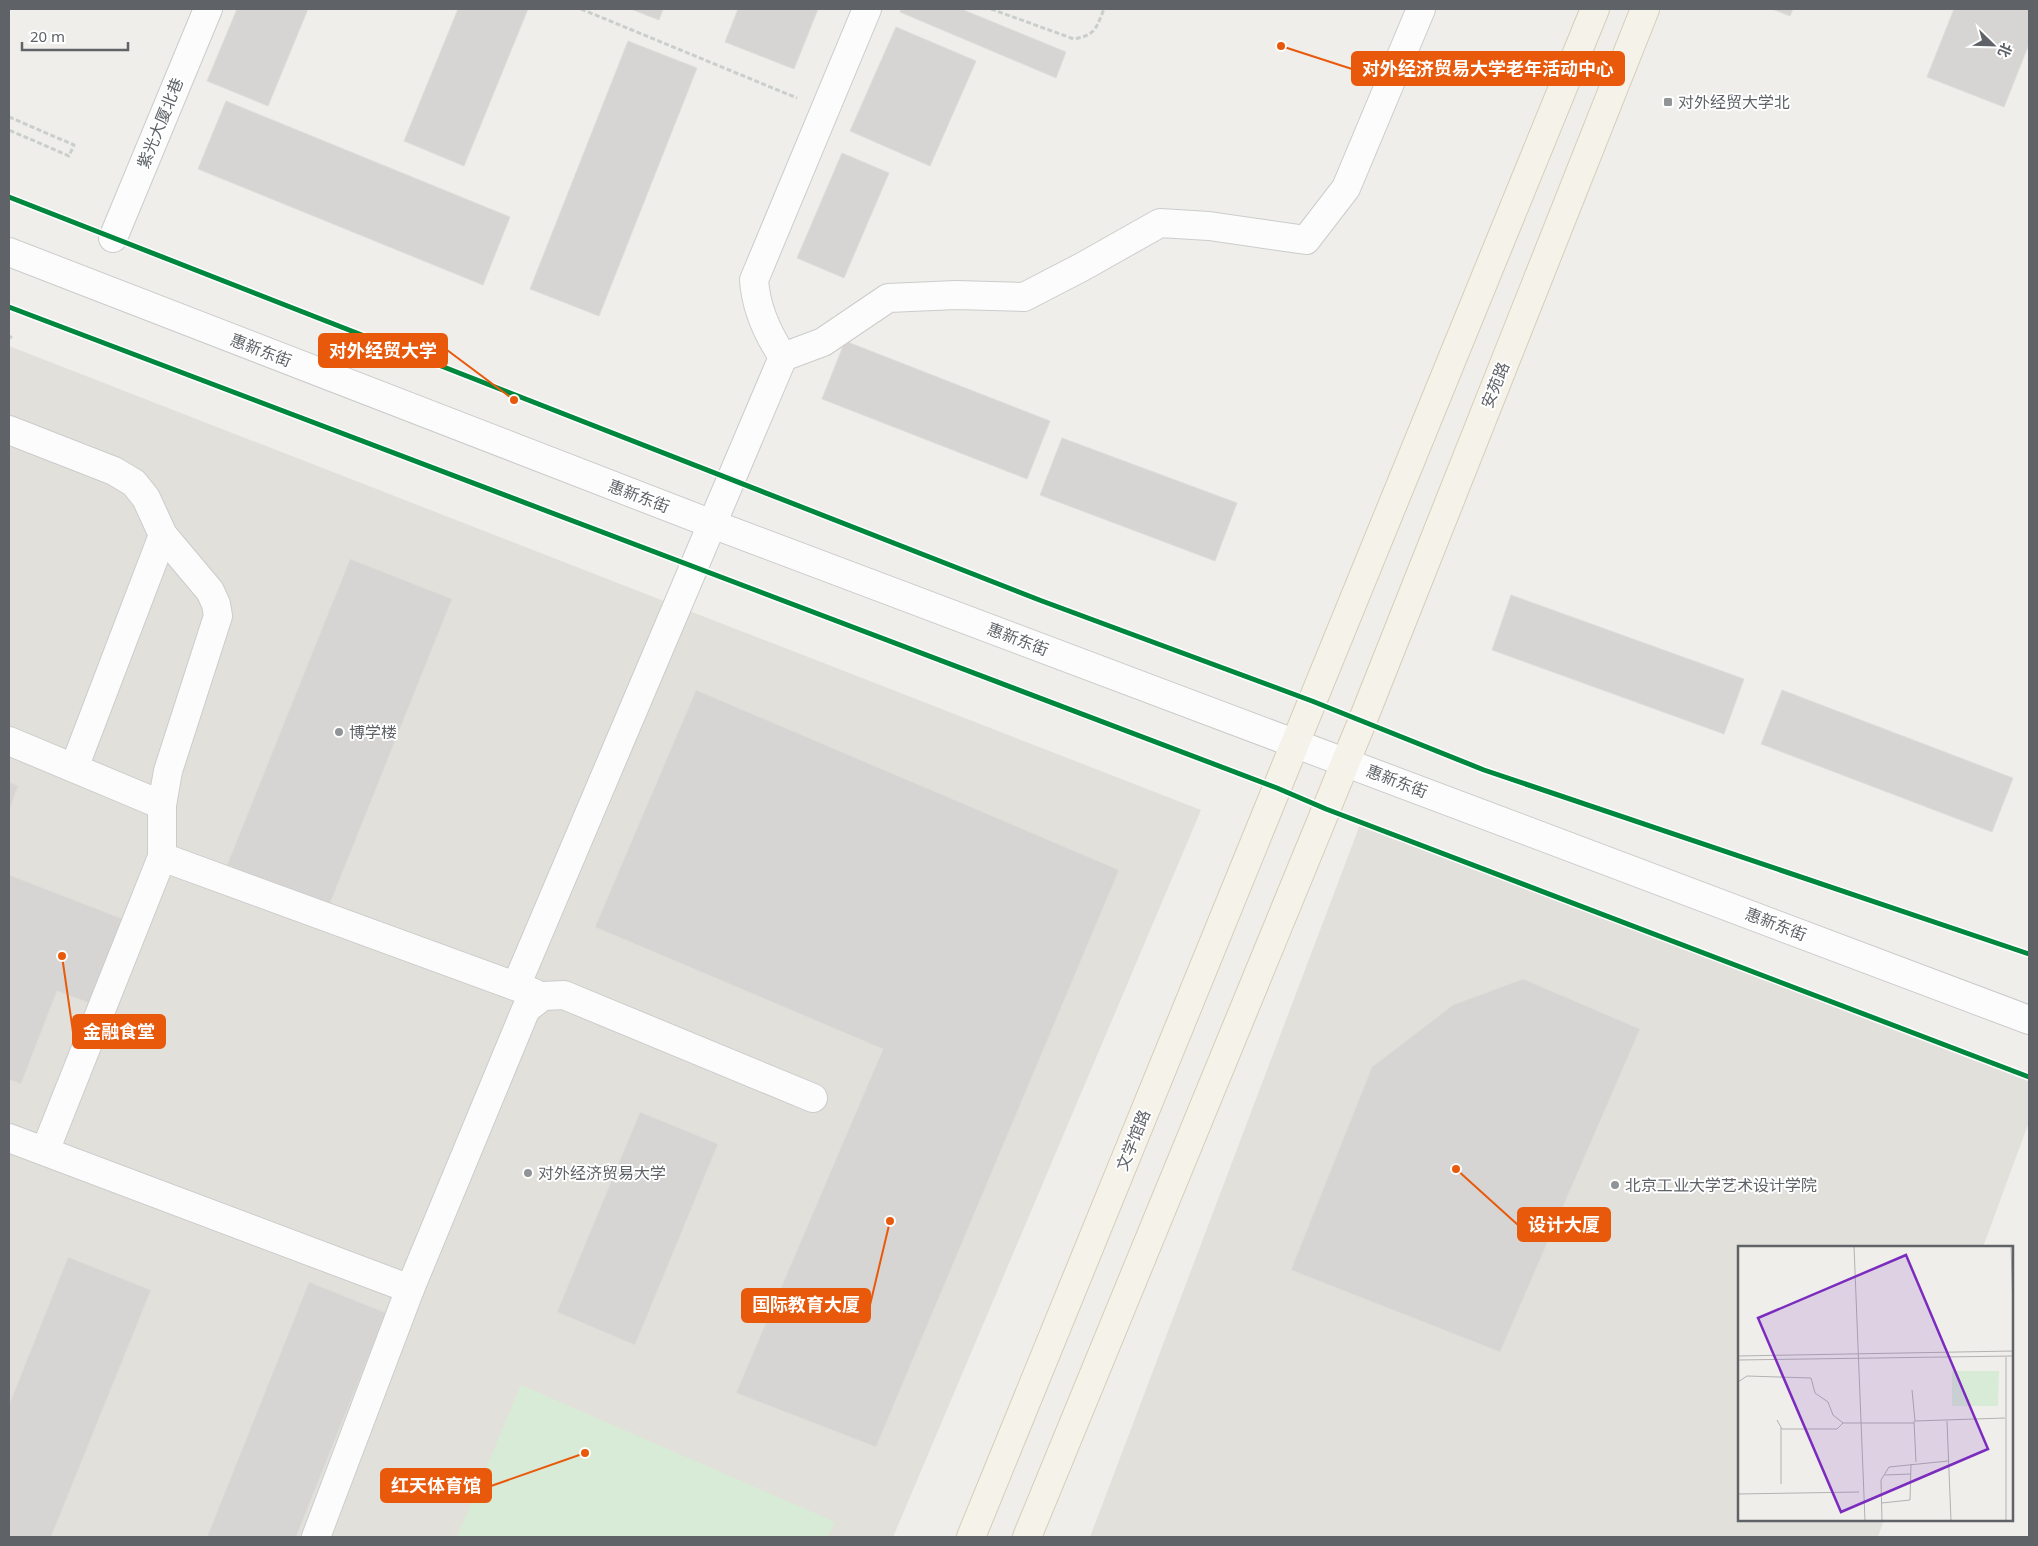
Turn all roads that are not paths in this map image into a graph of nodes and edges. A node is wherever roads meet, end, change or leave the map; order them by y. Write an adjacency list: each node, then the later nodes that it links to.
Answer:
1 (208, 9): 6 (street, 紫光大厦北巷)
2 (867, 9): 8 (street)
3 (1421, 9): 8 (street)
4 (1595, 9): 13 (main road)
5 (1645, 9): 14 (main road, 安苑路)
6 (113, 238)
7 (9, 252): 10 (street, 惠新东街)
8 (783, 357): 10 (street)
9 (9, 430): 11 (street)
10 (712, 524): 13 (street, 惠新东街); 18 (street)
11 (163, 536): 15 (street); 16 (street)
12 (9, 741): 15 (street)
13 (1295, 743): 14 (street, 惠新东街); 26 (main road, 文学馆路)
14 (1345, 762): 20 (street, 惠新东街); 27 (main road)
15 (74, 768): 16 (street)
16 (162, 805): 17 (street)
17 (162, 857): 18 (street); 23 (street)
18 (516, 986): 19 (street)
19 (543, 996): 21 (street); 24 (street)
20 (2029, 1020)
21 (813, 1098)
22 (9, 1138): 23 (street)
23 (45, 1151): 24 (street)
24 (410, 1289): 25 (street)
25 (316, 1537)
26 (971, 1537)
27 (1027, 1537)

